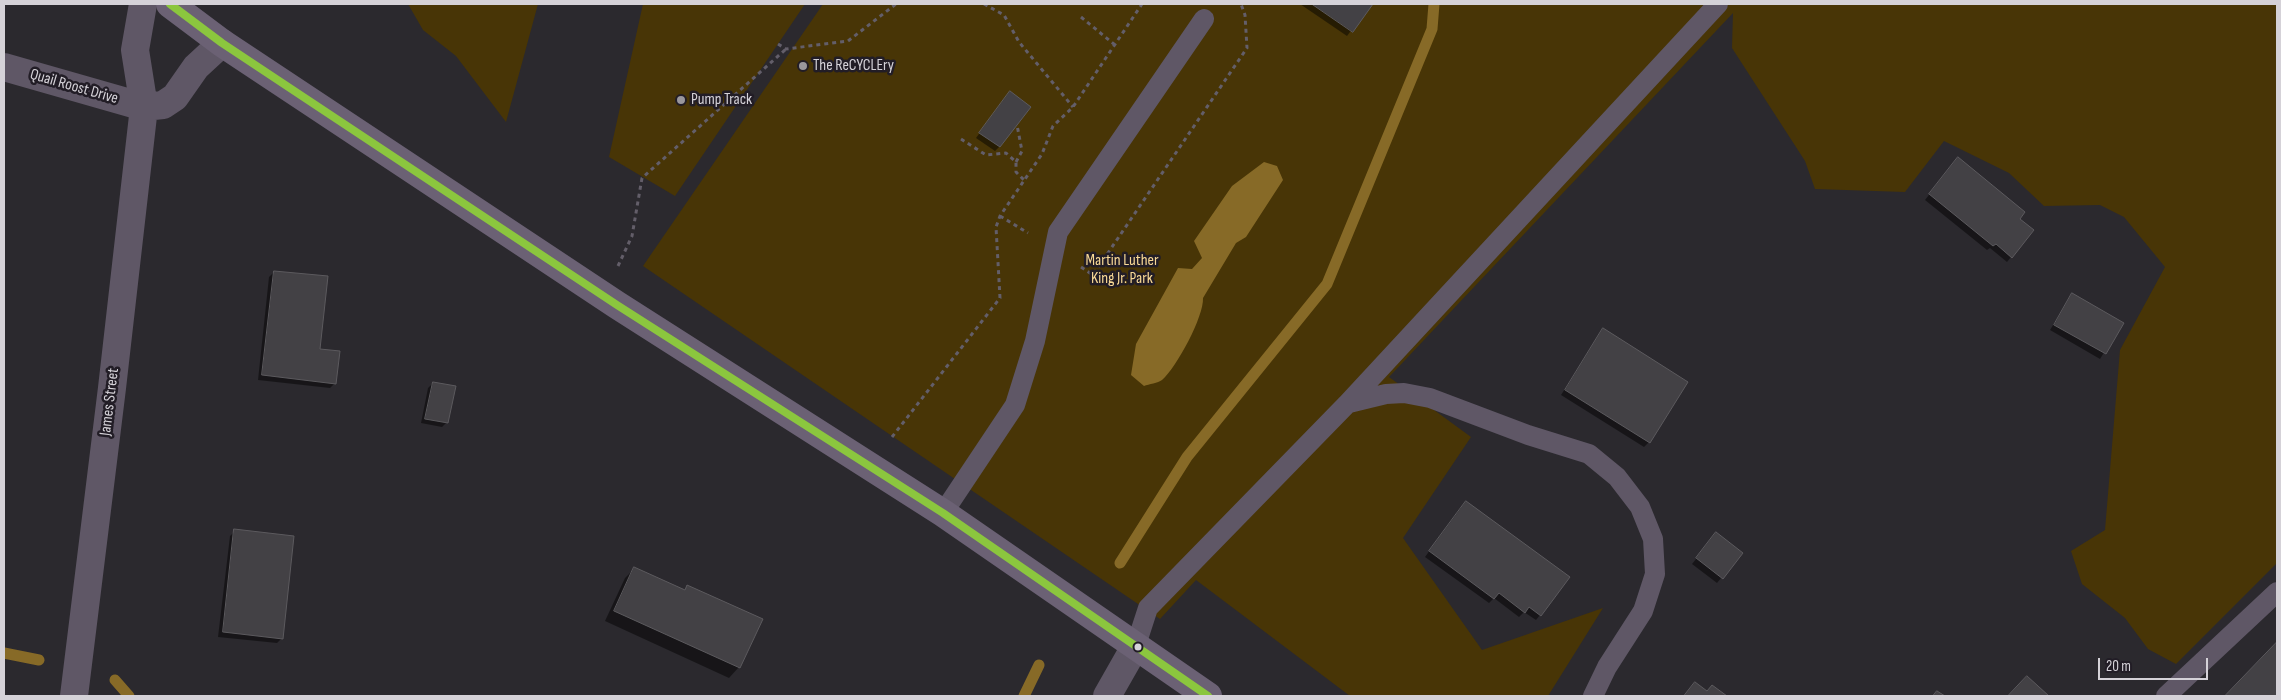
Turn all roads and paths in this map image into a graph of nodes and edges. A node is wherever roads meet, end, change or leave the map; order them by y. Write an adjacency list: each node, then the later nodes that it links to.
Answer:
1 (143, 4): 15 (street, James Street)
2 (170, 4): 10 (main road)
3 (896, 4): 13 (path)
4 (984, 4): 16 (path)
5 (1142, 4): 12 (path)
6 (1240, 4): 22 (path)
7 (1718, 4): 24 (lane)
8 (1081, 17): 12 (path)
9 (1204, 20): 22 (lane)
10 (222, 43): 15 (street); 23 (main road)
11 (778, 44): 13 (path)
12 (1114, 45): 16 (path)
13 (786, 49): 23 (path)
14 (4, 67): 15 (street, Quail Roost Drive)
15 (144, 107): 29 (street, James Street)
16 (1073, 107): 20 (path)
17 (1017, 125): 19 (path)
18 (961, 139): 19 (path)
19 (1016, 162): 20 (path)
20 (1024, 180): 21 (path)
21 (1000, 216): 22 (path); 25 (path)
22 (1054, 249): 26 (lane)
23 (603, 296): 26 (main road)
24 (1348, 404): 28 (lane); 32 (lane)
25 (892, 437)
26 (943, 513): 28 (main road)
27 (2277, 592): 33 (lane)
28 (1136, 645): 30 (street); 31 (main road)
29 (74, 696)
30 (1107, 696)
31 (1208, 696)
32 (1593, 696)
33 (2166, 696)

